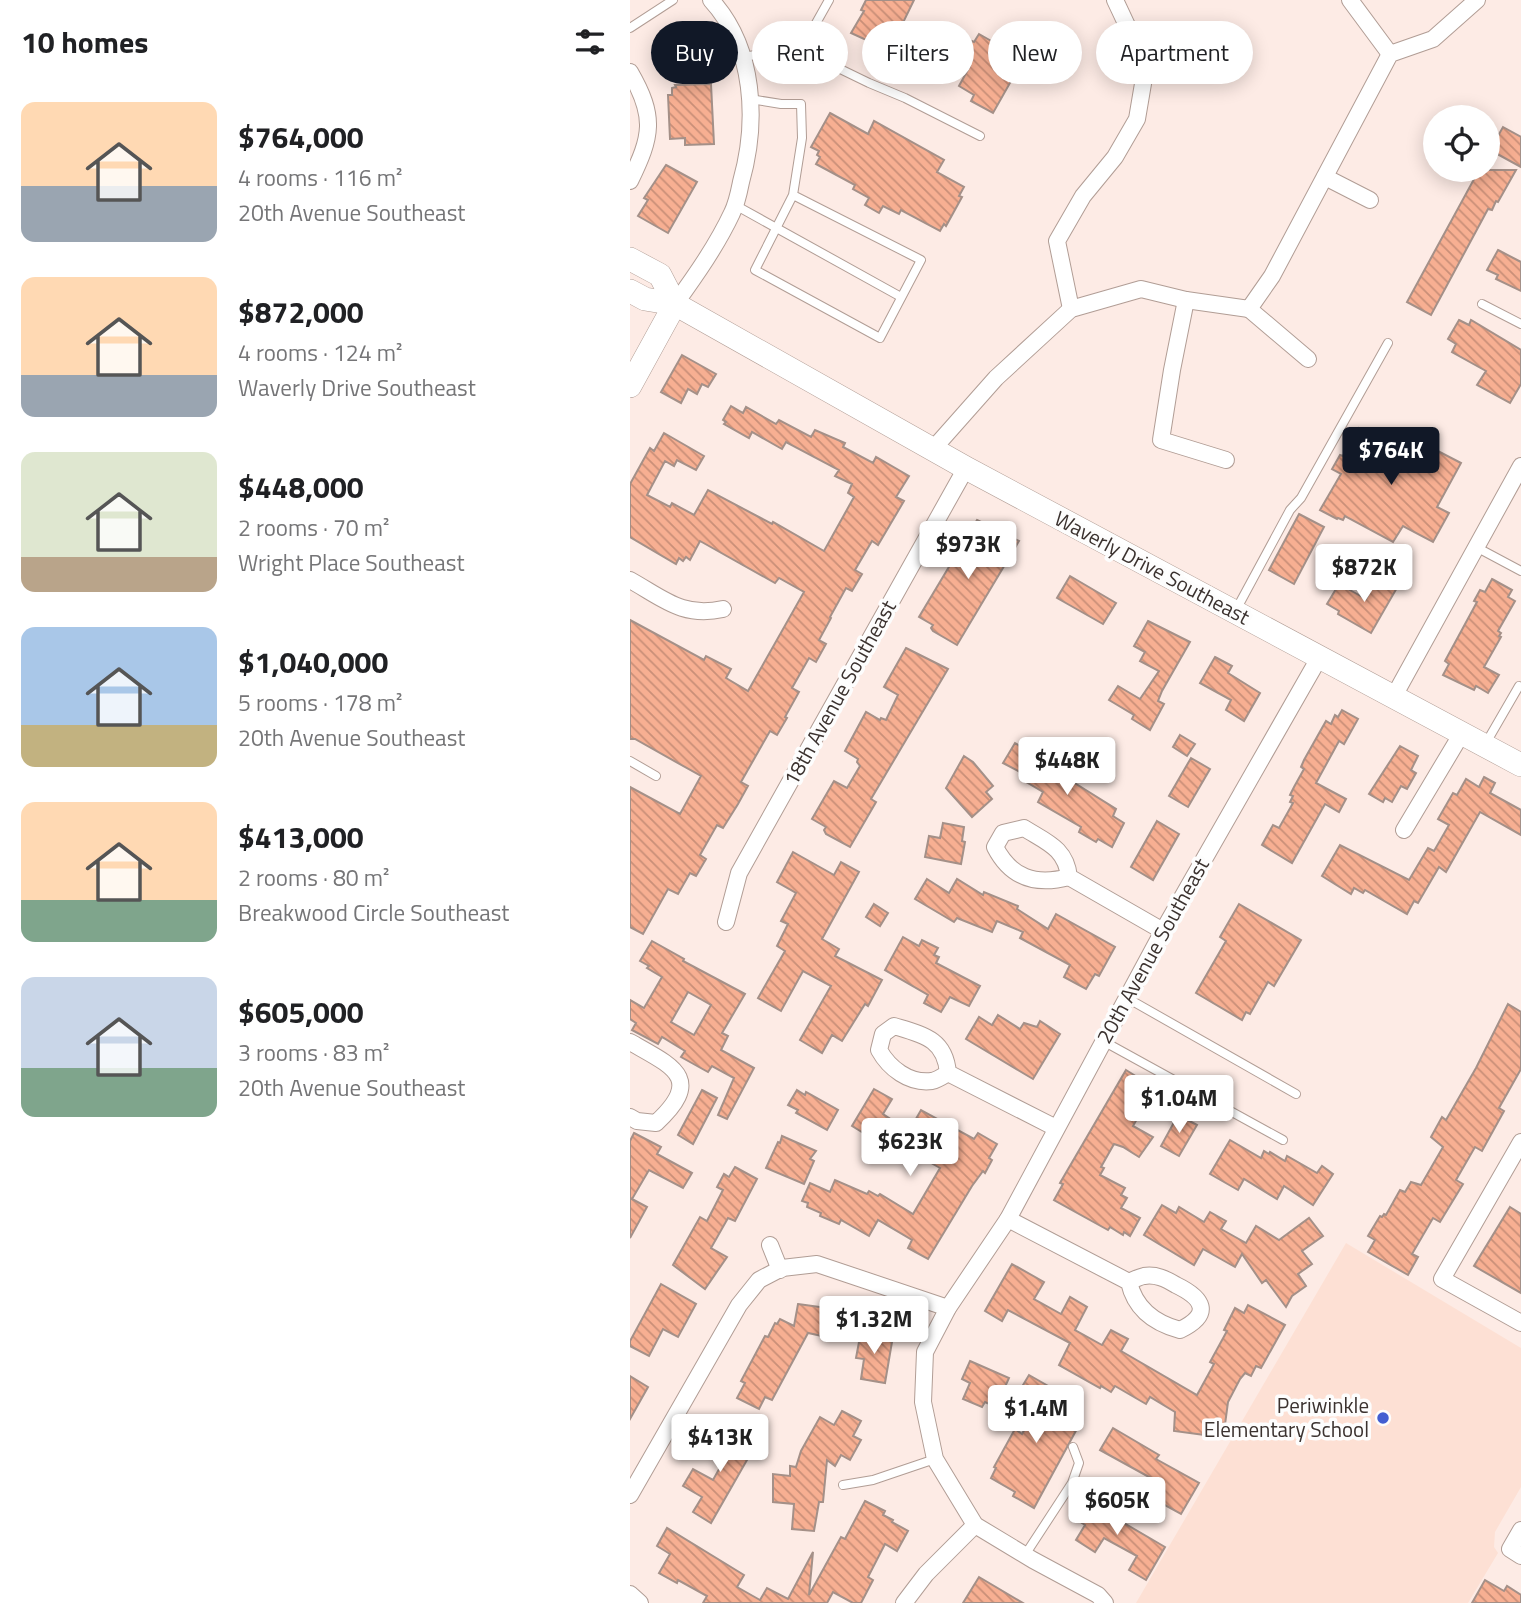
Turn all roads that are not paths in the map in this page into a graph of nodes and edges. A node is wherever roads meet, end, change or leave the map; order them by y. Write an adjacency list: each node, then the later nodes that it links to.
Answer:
1 (673, 0): 8 (lane)
2 (711, 0): 11 (street)
3 (829, 0): 7 (lane)
4 (1115, 0): 28 (street)
5 (1350, 0): 9 (street)
6 (1478, 0): 9 (street)
7 (817, 21)
8 (630, 28)
9 (1390, 54): 16 (street)
10 (752, 56): 11 (lane)
11 (744, 57): 14 (street)
12 (630, 72): 17 (street)
13 (848, 72): 15 (lane)
14 (750, 99): 18 (lane); 20 (street)
15 (980, 136)
16 (1325, 177): 19 (street); 29 (street)
17 (630, 181)
18 (793, 195): 21 (lane); 24 (lane)
19 (1370, 200)
20 (735, 205): 21 (lane); 26 (street)
21 (776, 228): 24 (lane); 24 (lane)
22 (630, 259): 26 (main road, Waverly Drive Southeast)
23 (630, 291): 26 (main road, Waverly Drive Southeast)
24 (901, 297)
25 (1186, 300): 28 (street); 29 (street); 35 (street)
26 (676, 303): 33 (main road); 34 (main road, Waverly Drive Southeast)
27 (1482, 304): 30 (lane)
28 (1071, 309): 34 (street)
29 (1249, 309): 32 (street)
30 (1521, 324)
31 (1388, 342): 42 (lane)
32 (1308, 359)
33 (633, 373)
34 (934, 449): 37 (main road, Waverly Drive Southeast)
35 (1226, 460)
36 (1521, 466): 38 (street)
37 (966, 468): 42 (main road, Waverly Drive Southeast); 53 (street, 18th Avenue Southeast)
38 (1476, 547): 39 (lane); 45 (street)
39 (1521, 571)
40 (630, 580): 41 (street)
41 (723, 609)
42 (1235, 613): 43 (main road, Waverly Drive Southeast)
43 (1319, 658): 45 (main road, Waverly Drive Southeast); 54 (street, 20th Avenue Southeast)
44 (1519, 686): 47 (lane)
45 (1393, 698): 46 (main road, Waverly Drive Southeast)
46 (1462, 733): 47 (main road, Waverly Drive Southeast); 51 (street)
47 (1485, 746): 49 (main road, Waverly Drive Southeast)
48 (630, 761): 50 (lane)
49 (1521, 765)
50 (656, 776)
51 (1404, 831)
52 (1069, 877): 52 (street); 54 (street)
53 (726, 922)
54 (1163, 931): 55 (street, 20th Avenue Southeast)
55 (1127, 998): 56 (street, 20th Avenue Southeast); 59 (lane)
56 (1103, 1041): 61 (street, 20th Avenue Southeast); 62 (lane)
57 (630, 1042): 60 (street)
58 (948, 1073): 61 (street)
59 (1296, 1094)
60 (630, 1117)
61 (1055, 1128): 64 (street, 20th Avenue Southeast)
62 (1283, 1140)
63 (1521, 1142): 69 (street)
64 (1008, 1219): 67 (street); 68 (street, 20th Avenue Southeast)
65 (770, 1245): 66 (street)
66 (780, 1270): 68 (street); 73 (street)
67 (1129, 1282)
68 (948, 1308): 71 (street, 20th Avenue Southeast)
69 (1521, 1323)
70 (1073, 1447): 77 (lane)
71 (934, 1459): 72 (lane); 74 (street, 20th Avenue Southeast)
72 (843, 1485)
73 (630, 1494)
74 (975, 1525): 77 (street, 20th Avenue Southeast); 80 (street)
75 (1521, 1530): 76 (street)
76 (1515, 1552)
77 (1024, 1555): 81 (street, 20th Avenue Southeast)
78 (630, 1594): 79 (street)
79 (640, 1603)
80 (904, 1603)
81 (1105, 1603)

